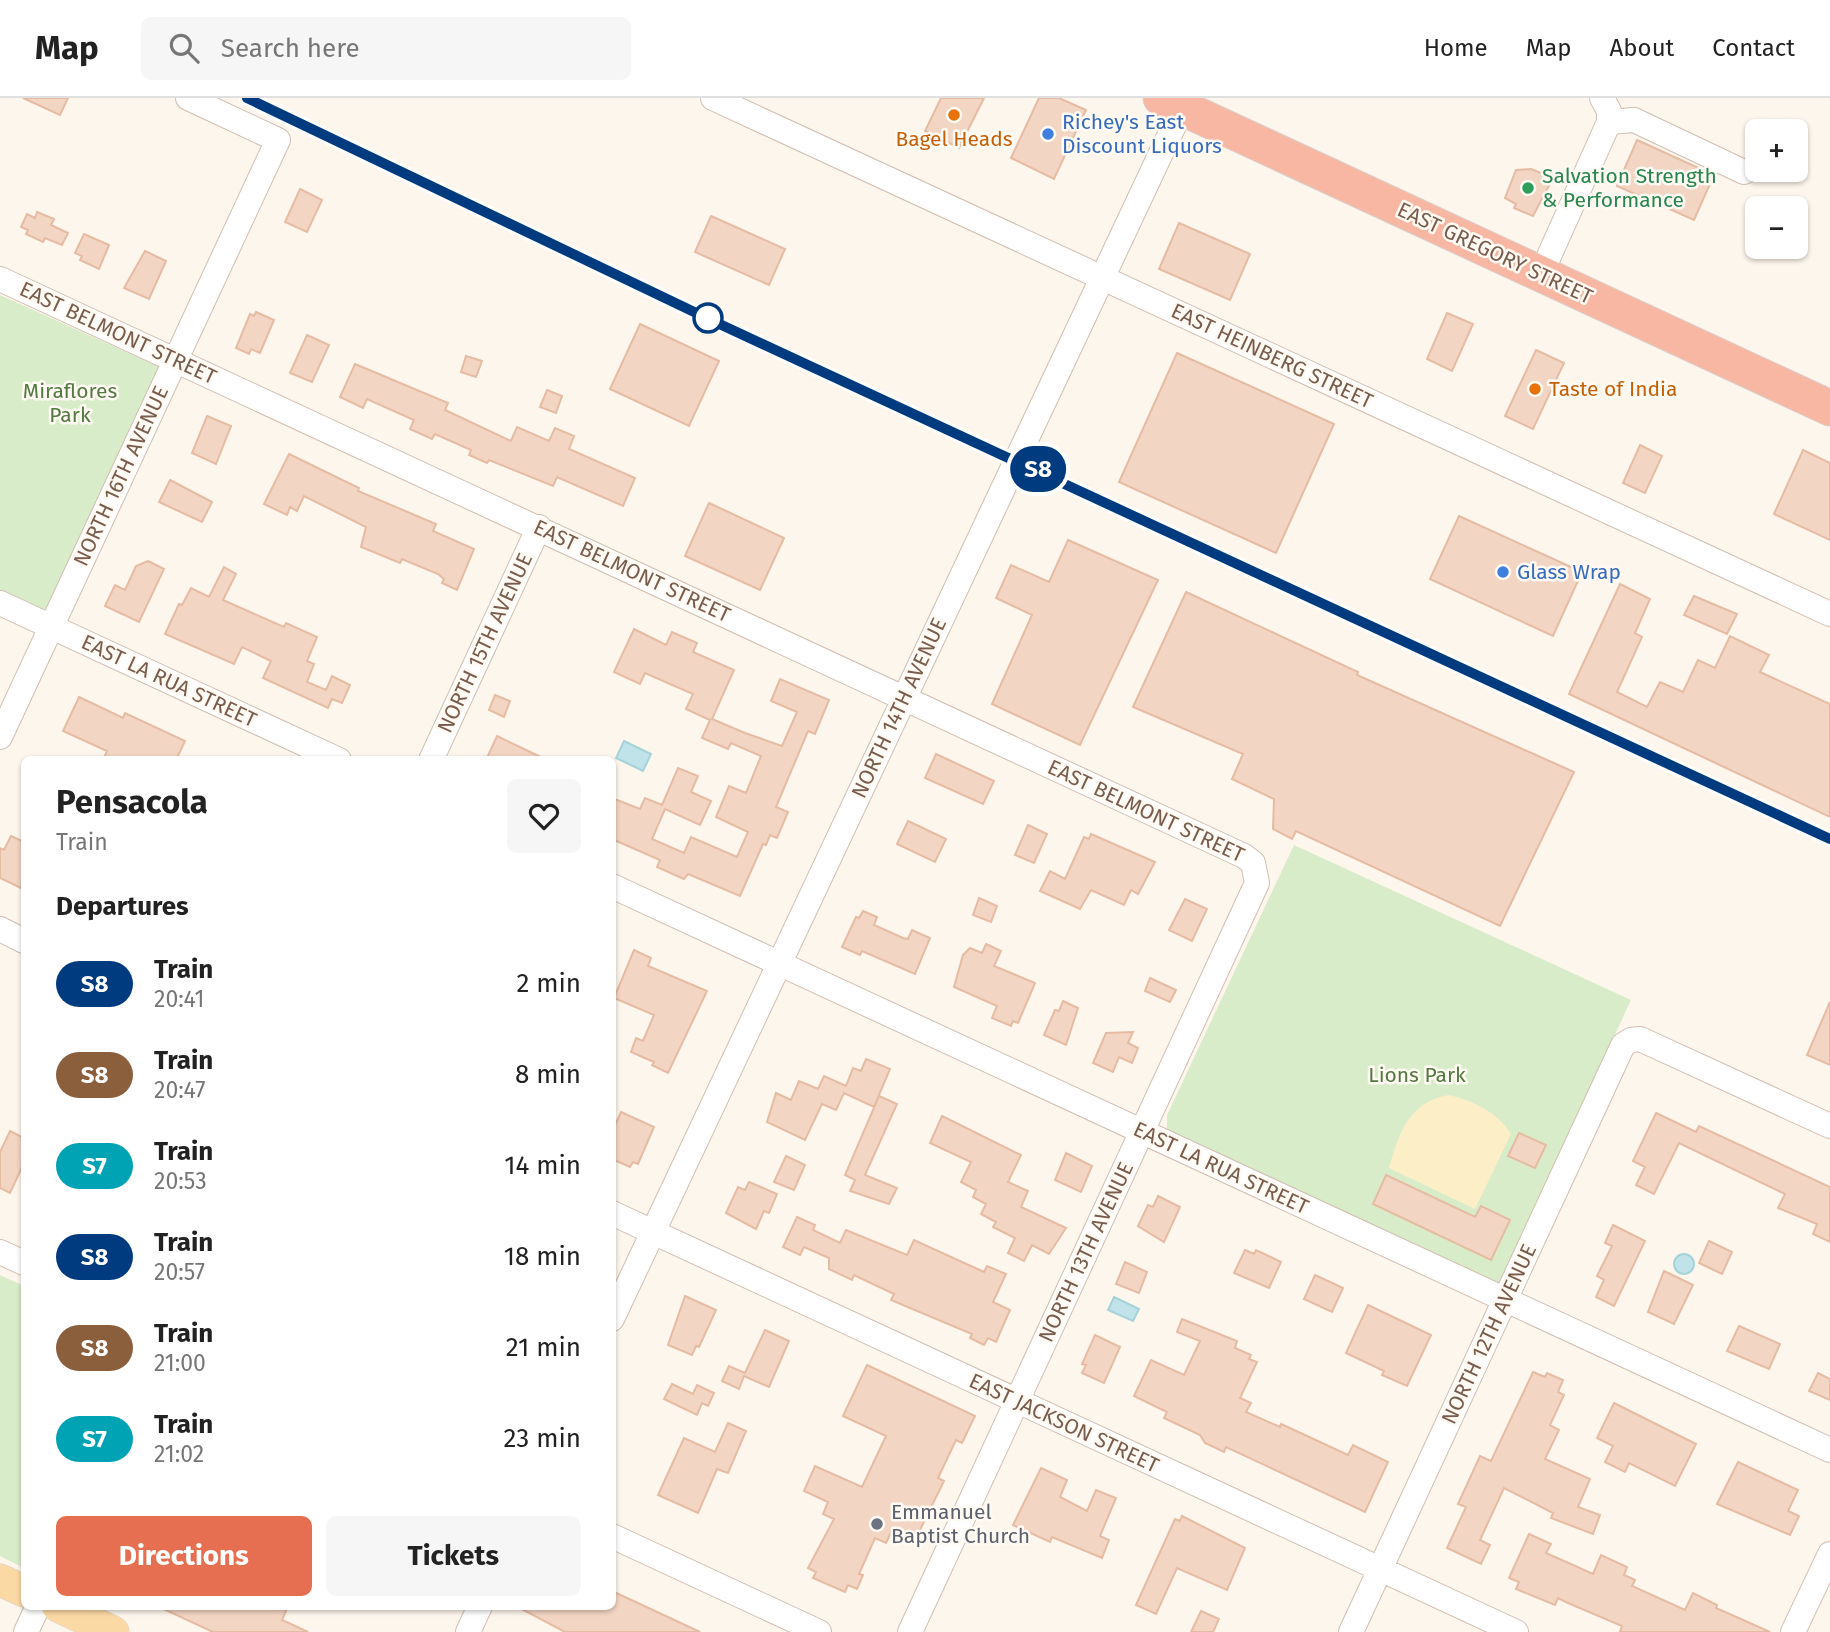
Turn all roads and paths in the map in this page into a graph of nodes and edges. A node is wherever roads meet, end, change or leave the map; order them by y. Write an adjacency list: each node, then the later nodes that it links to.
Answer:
1 (188, 98): 10 (street, NORTH 16TH AVENUE)
2 (713, 98): 8 (street, EAST HEINBERG STREET)
3 (1602, 98): 5 (street)
4 (1177, 102): 7 (highway, EAST GREGORY STREET); 8 (street, NORTH 14TH AVENUE)
5 (1609, 122): 6 (street); 7 (street)
6 (1744, 172)
7 (1541, 274): 11 (highway, EAST GREGORY STREET)
8 (1102, 277): 14 (street, EAST HEINBERG STREET); 16 (street, NORTH 14TH AVENUE)
9 (0, 279): 10 (street, EAST BELMONT STREET)
10 (175, 360): 12 (street, EAST BELMONT STREET); 15 (street, NORTH 16TH AVENUE)
11 (1830, 408)
12 (539, 527): 16 (street, EAST BELMONT STREET); 19 (street, NORTH 15TH AVENUE)
13 (0, 603): 15 (street, EAST LA RUA STREET)
14 (1830, 614)
15 (51, 626): 17 (street, NORTH 16TH AVENUE); 18 (street, EAST LA RUA STREET)
16 (905, 699): 20 (street, EAST BELMONT STREET); 24 (street, NORTH 14TH AVENUE)
17 (0, 737)
18 (330, 756)
19 (433, 756)
20 (1257, 872): 26 (street, NORTH 13TH AVENUE)
21 (616, 888): 24 (street, EAST LA RUA STREET)
22 (0, 929): 23 (street)
23 (21, 940)
24 (778, 963): 26 (street, EAST LA RUA STREET); 28 (street, NORTH 14TH AVENUE)
25 (1830, 1126): 31 (street, NORTH 12TH AVENUE)
26 (1142, 1131): 31 (street, EAST LA RUA STREET); 33 (street, NORTH 13TH AVENUE)
27 (616, 1215): 28 (street, EAST JACKSON STREET)
28 (653, 1232): 32 (street, NORTH 14TH AVENUE); 33 (street, EAST JACKSON STREET)
29 (0, 1252): 30 (street)
30 (21, 1262)
31 (1506, 1300): 34 (street, EAST LA RUA STREET); 37 (street, NORTH 12TH AVENUE)
32 (616, 1311)
33 (1017, 1401): 37 (street, EAST JACKSON STREET); 47 (street, NORTH 13TH AVENUE)
34 (1830, 1450)
35 (616, 1538): 46 (street)
36 (1830, 1554): 50 (street)
37 (1381, 1569): 48 (street, NORTH 12TH AVENUE); 49 (street, EAST JACKSON STREET)
38 (0, 1580): 39 (main road)
39 (21, 1590)
40 (36, 1610): 43 (street)
41 (66, 1610): 44 (main road)
42 (478, 1610): 45 (street)
43 (26, 1632)
44 (113, 1632)
45 (468, 1632)
46 (819, 1632)
47 (910, 1632)
48 (1352, 1632)
49 (1517, 1632)
50 (1793, 1632)

